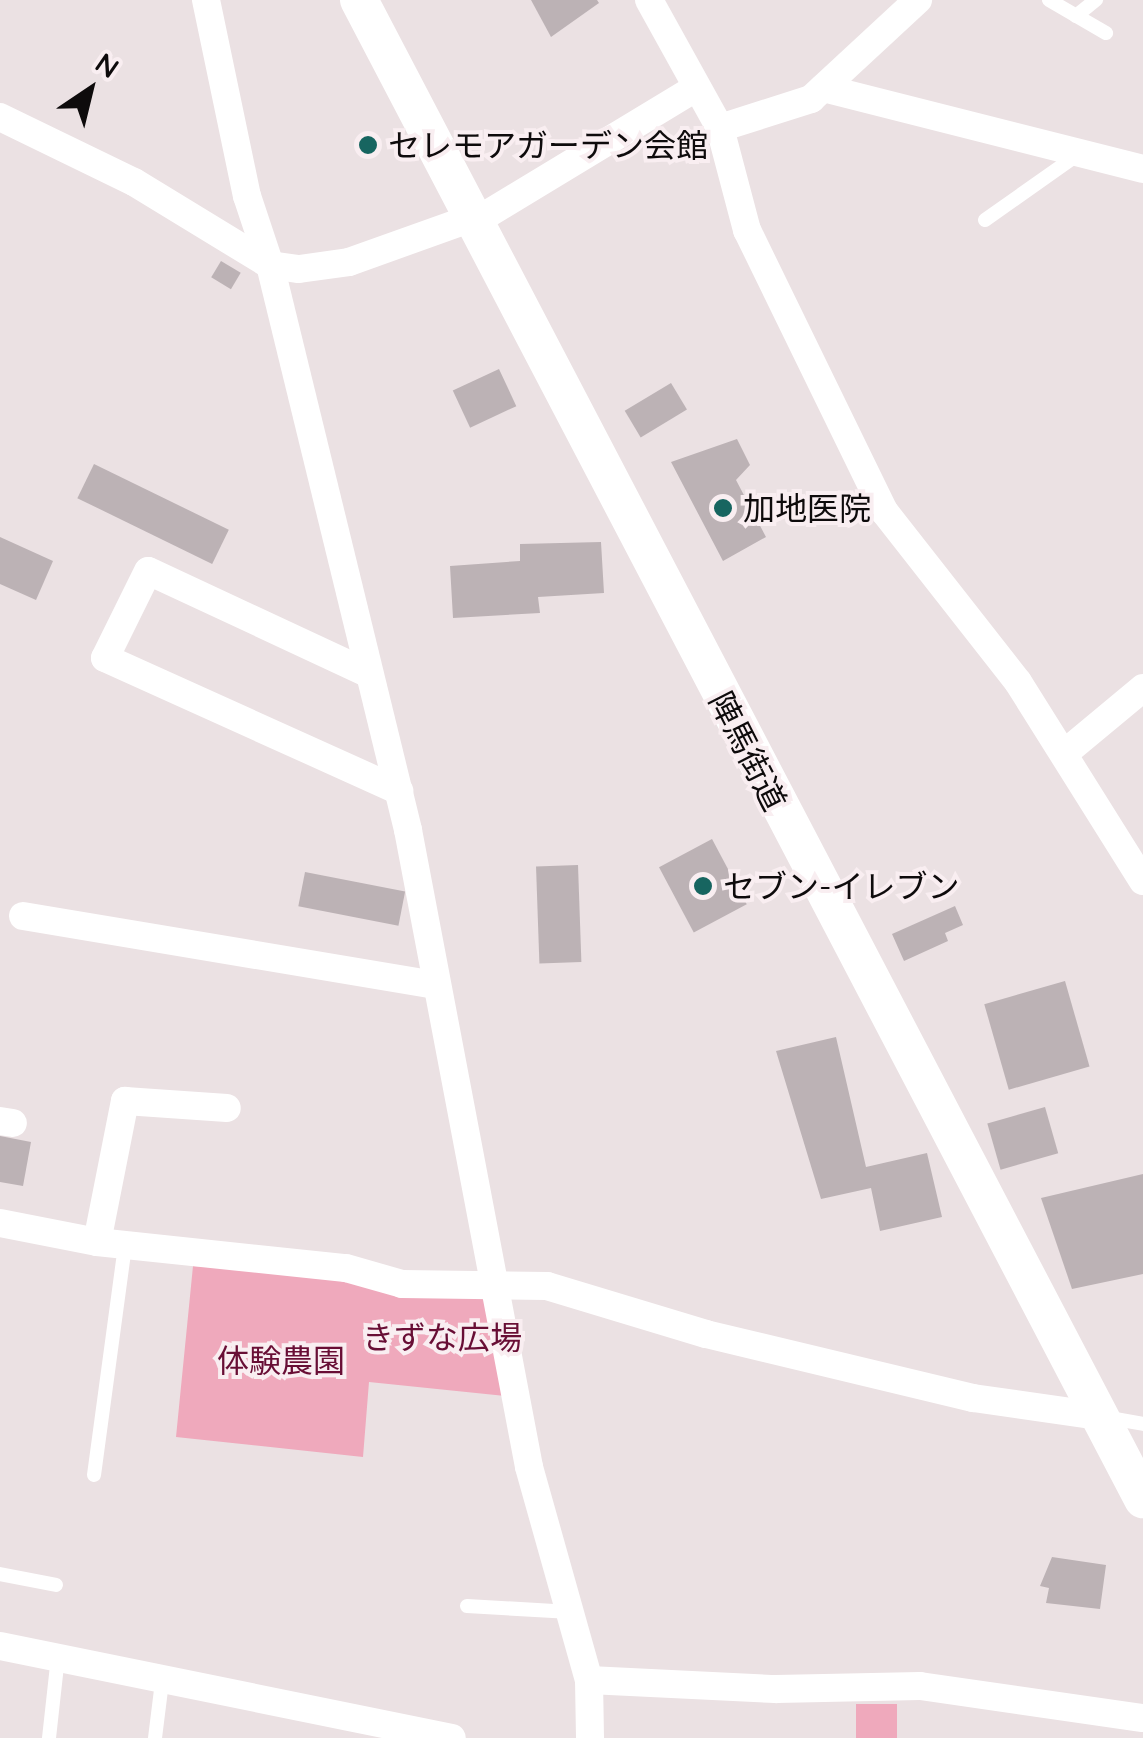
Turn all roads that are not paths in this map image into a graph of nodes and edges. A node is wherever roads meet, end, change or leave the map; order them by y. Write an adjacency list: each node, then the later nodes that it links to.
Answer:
1 (206, 0): 17 (street)
2 (359, 0): 15 (main road, 陣馬街道)
3 (649, 0): 9 (street)
4 (918, 0): 10 (street)
5 (1050, 0): 7 (lane)
6 (1096, 0): 7 (lane)
7 (1076, 16): 8 (lane)
8 (1106, 33)
9 (696, 88): 12 (street); 15 (street)
10 (823, 88): 12 (street); 13 (street)
11 (0, 117): 17 (street)
12 (720, 128): 20 (street)
13 (1078, 154): 14 (street); 16 (lane)
14 (1142, 167)
15 (475, 219): 17 (street); 29 (main road, 陣馬街道)
16 (985, 220)
17 (270, 265): 18 (street)
18 (366, 672): 21 (street); 21 (street)
19 (1143, 688): 20 (street)
20 (1066, 752): 22 (street)
21 (399, 791): 24 (street)
22 (1143, 881)
23 (23, 916): 24 (street)
24 (435, 984): 28 (street)
25 (227, 1108): 27 (street)
26 (0, 1224): 27 (street)
27 (111, 1244): 28 (street); 31 (lane)
28 (493, 1289): 29 (street); 36 (street)
29 (1100, 1416): 30 (lane); 32 (main road, 陣馬街道)
30 (1143, 1424)
31 (94, 1475)
32 (1143, 1498)
33 (0, 1574): 34 (lane)
34 (56, 1585)
35 (467, 1606): 36 (lane)
36 (574, 1612): 39 (street)
37 (0, 1646): 38 (street)
38 (58, 1657): 40 (street); 43 (lane)
39 (589, 1680): 41 (street); 46 (street)
40 (162, 1682): 42 (street); 44 (lane)
41 (1143, 1718)
42 (346, 1728): 45 (street)
43 (49, 1738)
44 (155, 1738)
45 (452, 1738)
46 (590, 1738)

